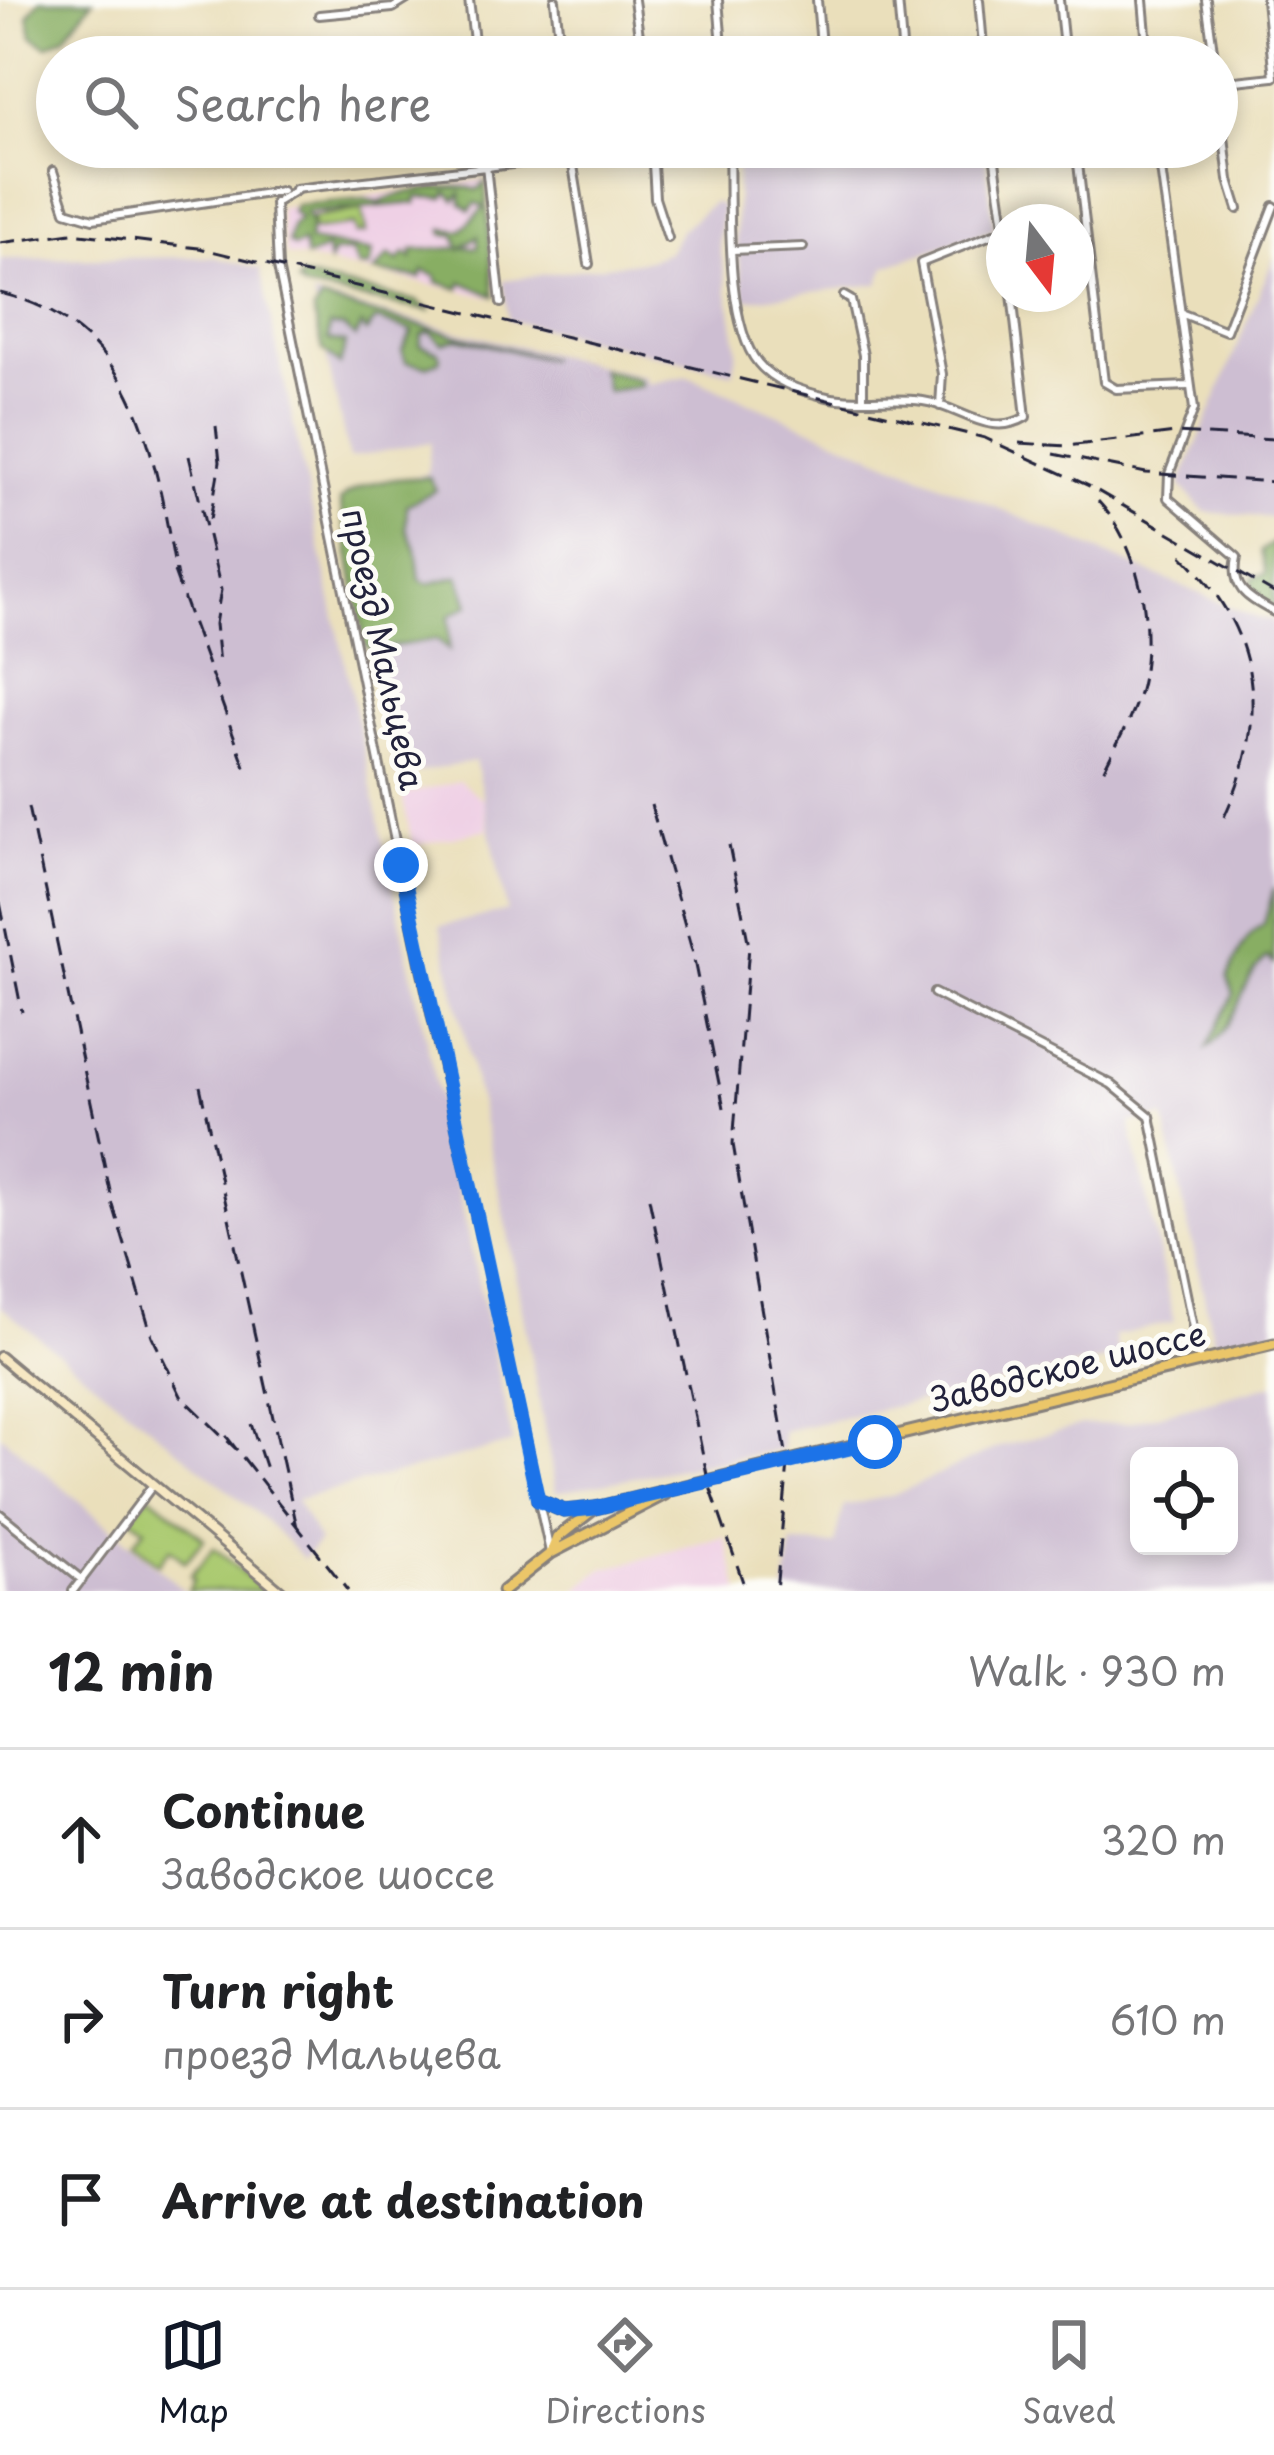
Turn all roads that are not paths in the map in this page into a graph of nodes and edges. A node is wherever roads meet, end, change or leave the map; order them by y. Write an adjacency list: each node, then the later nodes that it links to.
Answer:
1 (406, 0): 13 (street)
2 (469, 0): 14 (street)
3 (555, 0): 15 (street)
4 (634, 0): 16 (street)
5 (718, 0): 17 (street)
6 (817, 0): 18 (street)
7 (898, 0): 19 (street)
8 (979, 0): 20 (street)
9 (1059, 0): 21 (street)
10 (1143, 0): 22 (street)
11 (1206, 0): 23 (street)
12 (1266, 0): 24 (street)
13 (319, 15)
14 (473, 36)
15 (559, 36)
16 (639, 36)
17 (721, 36)
18 (820, 36)
19 (901, 36)
20 (982, 36)
21 (1063, 36)
22 (1146, 36)
23 (1211, 36)
24 (1274, 76): 25 (street)
25 (1238, 79)
26 (477, 168): 36 (street)
27 (486, 168): 46 (street)
28 (574, 168): 44 (street)
29 (655, 168): 41 (street)
30 (730, 168): 43 (street)
31 (996, 168): 37 (street)
32 (1079, 168): 49 (street)
33 (1161, 168): 48 (street)
34 (1228, 168): 39 (street)
35 (53, 171): 36 (street)
36 (298, 189): 59 (street, проезд Мальцева)
37 (1001, 204)
38 (1274, 206): 48 (street)
39 (1238, 209)
40 (986, 236): 51 (street)
41 (668, 238)
42 (803, 247): 43 (street)
43 (733, 250): 50 (street)
44 (589, 264)
45 (844, 296): 50 (street)
46 (501, 303)
47 (1014, 312): 51 (street)
48 (1183, 314): 49 (street)
49 (1188, 386): 52 (street)
50 (862, 397): 51 (street)
51 (940, 406)
52 (1274, 612)
53 (934, 993): 56 (street)
54 (1274, 1344): 56 (main road, Заводское шоссе)
55 (0, 1357): 57 (street)
56 (1200, 1363): 58 (main road, Заводское шоссе)
57 (153, 1486): 63 (street); 65 (street)
58 (665, 1494): 60 (main road, Заводское шоссе); 62 (main road, Заводское шоссе)
59 (538, 1500): 60 (main road); 62 (street, проезд Мальцева)
60 (595, 1508): 62 (main road, Заводское шоссе)
61 (0, 1514): 63 (street)
62 (550, 1553): 66 (main road, Заводское шоссе)
63 (82, 1580): 64 (street)
64 (73, 1591)
65 (280, 1591)
66 (503, 1591)

